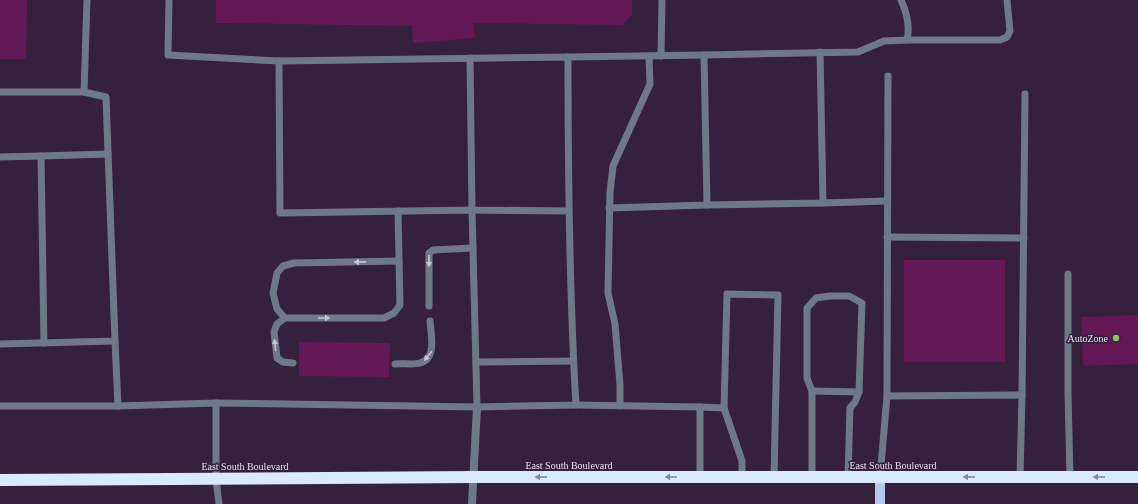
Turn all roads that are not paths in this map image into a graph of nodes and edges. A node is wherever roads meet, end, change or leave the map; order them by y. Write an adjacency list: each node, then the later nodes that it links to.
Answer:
1 (87, 0): 16 (lane)
2 (169, 0): 13 (lane)
3 (662, 0): 11 (lane)
4 (901, 0): 6 (lane)
5 (1007, 0): 6 (lane)
6 (907, 40): 7 (lane)
7 (820, 52): 8 (lane); 22 (lane)
8 (704, 55): 11 (lane); 23 (lane)
9 (568, 56): 10 (lane); 12 (lane); 26 (lane)
10 (649, 56): 11 (lane); 24 (lane)
11 (661, 56)
12 (470, 58): 13 (lane); 25 (lane)
13 (279, 61): 27 (lane)
14 (888, 76): 21 (lane)
15 (0, 92): 16 (lane)
16 (84, 92): 18 (lane)
17 (1025, 94): 29 (lane)
18 (108, 154): 19 (lane); 36 (lane)
19 (41, 156): 20 (lane); 37 (lane)
20 (0, 157)
21 (888, 201): 22 (lane); 28 (lane)
22 (823, 203): 23 (lane)
23 (707, 205): 24 (lane)
24 (609, 208): 51 (lane)
25 (472, 210): 26 (lane); 27 (lane); 30 (lane)
26 (568, 211): 39 (lane)
27 (398, 212): 31 (lane)
28 (888, 237): 29 (lane); 46 (lane)
29 (1024, 238): 45 (lane)
30 (473, 248): 33 (lane, one-way to 33); 40 (lane)
31 (399, 262): 34 (lane, one-way to 31); 34 (lane, one-way to 34)
32 (1068, 274): 63 (lane)
33 (429, 306)
34 (285, 318): 41 (lane, one-way to 34)
35 (430, 321): 42 (lane, one-way to 42)
36 (115, 341): 37 (lane); 50 (lane)
37 (44, 343): 38 (lane)
38 (0, 344)
39 (573, 361): 40 (lane); 48 (lane)
40 (476, 362): 52 (lane)
41 (293, 363)
42 (395, 364)
43 (812, 391): 44 (lane); 44 (lane); 61 (lane)
44 (858, 392): 55 (lane)
45 (1022, 395): 46 (lane); 62 (lane)
46 (887, 396): 56 (lane)
47 (216, 403): 50 (lane); 52 (lane); 65 (lane)
48 (576, 405): 51 (lane); 52 (lane)
49 (0, 406): 50 (lane)
50 (118, 406)
51 (620, 406): 53 (lane)
52 (477, 407): 57 (street)
53 (700, 407): 54 (lane); 58 (lane)
54 (724, 408): 59 (lane); 60 (lane)
55 (848, 476): 56 (highway, East South Boulevard); 61 (highway, East South Boulevard)
56 (880, 476): 62 (highway, East South Boulevard, one-way to 56); 69 (main road)
57 (473, 477): 58 (highway, East South Boulevard, one-way to 57); 65 (highway, East South Boulevard); 68 (street)
58 (700, 477): 59 (highway, East South Boulevard)
59 (742, 477): 60 (highway, East South Boulevard)
60 (774, 477): 61 (highway, East South Boulevard)
61 (812, 477)
62 (1020, 477): 63 (highway, East South Boulevard)
63 (1070, 477): 64 (highway, East South Boulevard, one-way to 63)
64 (1138, 477)
65 (216, 478): 66 (highway, East South Boulevard); 67 (lane)
66 (0, 480)
67 (219, 504)
68 (472, 504)
69 (880, 504)

